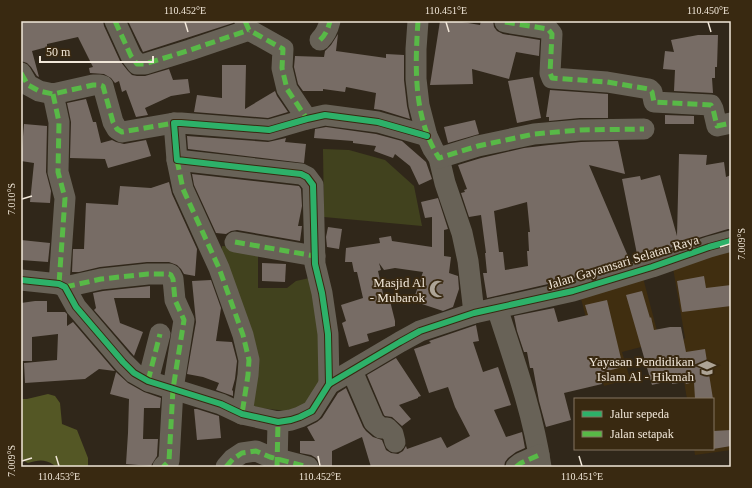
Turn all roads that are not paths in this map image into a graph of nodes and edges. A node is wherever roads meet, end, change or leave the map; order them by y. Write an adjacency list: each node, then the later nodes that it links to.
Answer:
1 (115, 21): 5 (street)
2 (330, 21): 6 (street)
3 (418, 21): 13 (street)
4 (504, 21): 11 (street)
5 (247, 26): 9 (street)
6 (320, 40)
7 (21, 73): 8 (street)
8 (53, 94): 10 (street); 20 (street)
9 (307, 119): 10 (street); 13 (street)
10 (174, 123): 15 (street)
11 (731, 123)
12 (644, 129): 14 (street)
13 (427, 136): 14 (street)
14 (439, 158): 22 (street)
15 (177, 160): 18 (street); 28 (street)
16 (731, 241): 21 (street, Jalan Gayamsari Selatan Raya)
17 (235, 242): 18 (street)
18 (315, 256): 26 (street)
19 (21, 280): 20 (street)
20 (62, 285): 25 (street); 27 (street)
21 (497, 308): 22 (street, Jalan Gayamsari Selatan Raya); 31 (street)
22 (474, 313): 24 (street, Jalan Gayamsari Selatan Raya)
23 (160, 334): 25 (street)
24 (352, 371): 26 (street, Jalan Gayamsari Selatan Raya); 30 (street)
25 (148, 381): 27 (street)
26 (329, 384): 29 (street)
27 (173, 389): 28 (street); 33 (street)
28 (242, 414): 29 (street)
29 (278, 422): 32 (street)
30 (395, 442)
31 (540, 461): 36 (street)
32 (277, 463): 34 (street); 35 (street)
33 (163, 467)
34 (226, 467)
35 (308, 467)
36 (516, 467)

